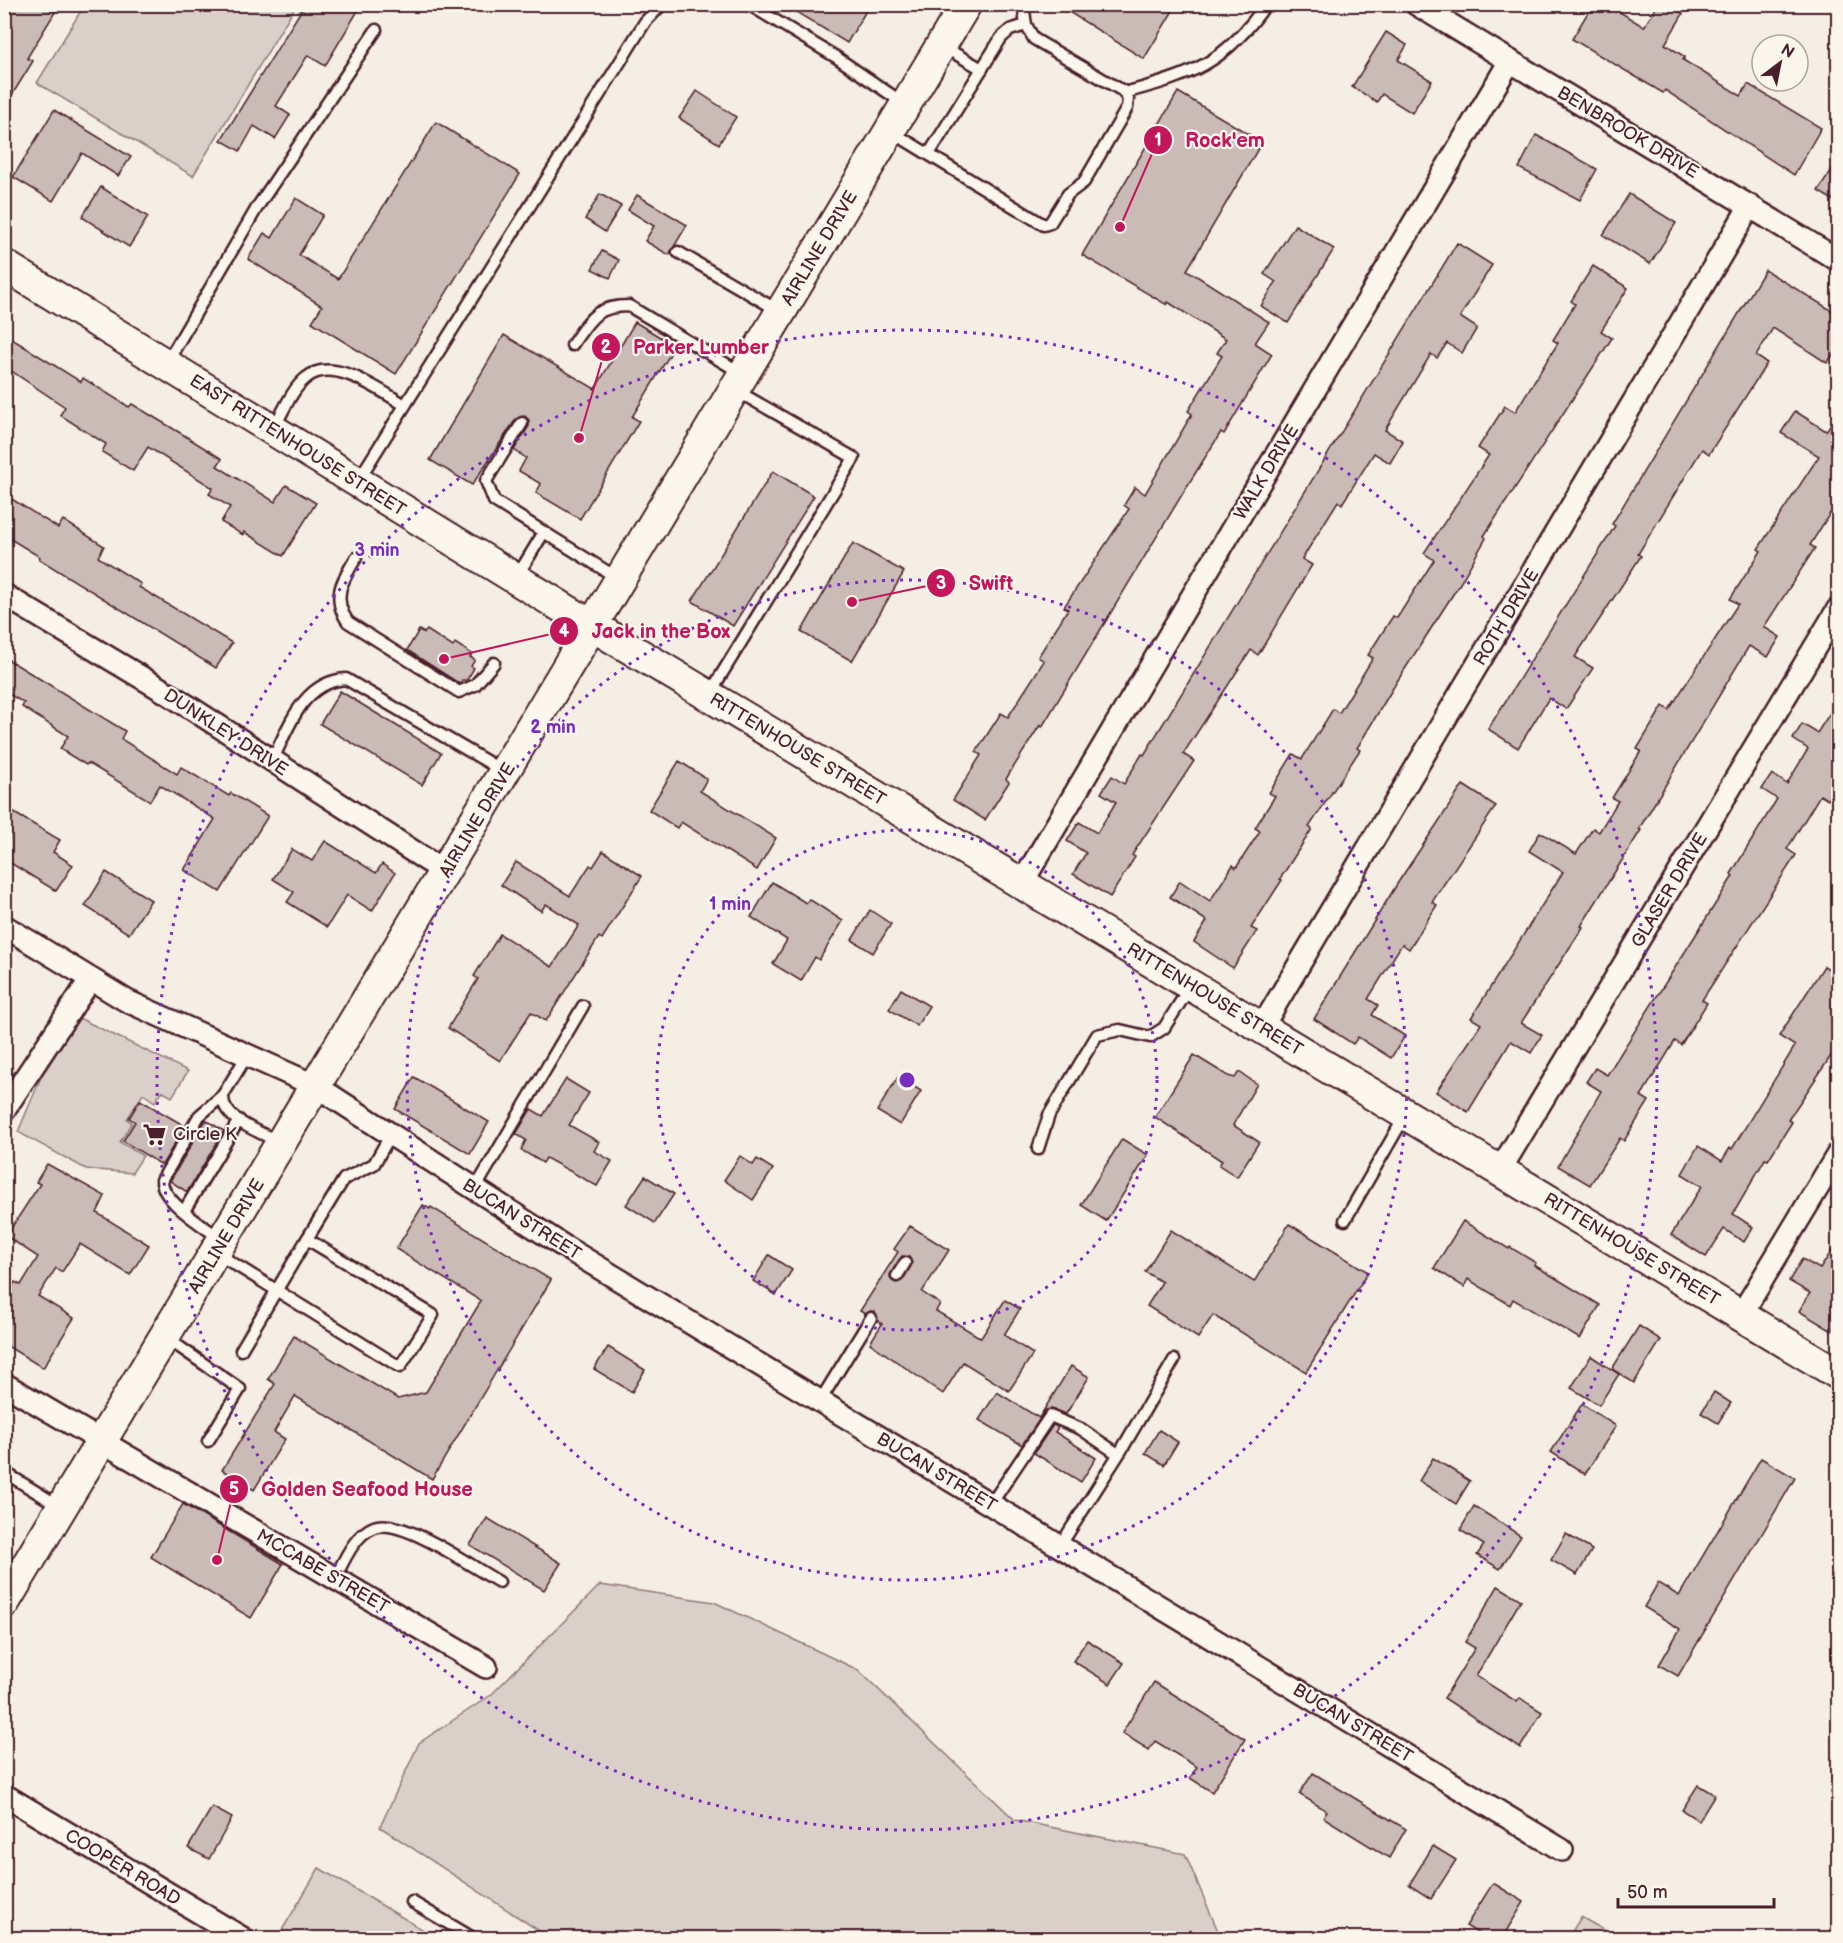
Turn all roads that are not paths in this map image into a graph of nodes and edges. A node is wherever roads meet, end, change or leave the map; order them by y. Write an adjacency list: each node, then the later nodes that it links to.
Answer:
1 (662, 4): 24 (lane)
2 (748, 4): 13 (lane)
3 (966, 4): 9 (street, AIRLINE DRIVE)
4 (1023, 4): 7 (lane)
5 (1266, 4): 12 (lane)
6 (1416, 4): 10 (street, BENBROOK DRIVE)
7 (1026, 25): 11 (lane); 12 (lane)
8 (376, 30): 22 (lane)
9 (942, 46): 11 (lane); 13 (street, AIRLINE DRIVE)
10 (1510, 61): 16 (street, BENBROOK DRIVE); 40 (street, WALK DRIVE)
11 (982, 69): 15 (lane)
12 (1124, 93): 15 (lane)
13 (906, 105): 14 (street, AIRLINE DRIVE)
14 (890, 131): 15 (lane); 20 (street, AIRLINE DRIVE)
15 (929, 154)
16 (1750, 207): 18 (street, BENBROOK DRIVE); 45 (street, ROTH DRIVE)
17 (678, 252): 20 (lane)
18 (1839, 260)
19 (4, 265): 22 (street, EAST RITTENHOUSE STREET)
20 (781, 313): 23 (street, AIRLINE DRIVE)
21 (572, 345): 23 (lane)
22 (166, 364): 26 (street, EAST RITTENHOUSE STREET)
23 (739, 382): 31 (street, AIRLINE DRIVE); 36 (lane)
24 (405, 405): 26 (lane); 27 (lane)
25 (522, 423): 28 (lane)
26 (273, 429): 27 (street, EAST RITTENHOUSE STREET)
27 (357, 481): 30 (street, EAST RITTENHOUSE STREET)
28 (544, 532): 30 (lane); 31 (lane)
29 (356, 558): 35 (lane)
30 (516, 579): 34 (street, EAST RITTENHOUSE STREET)
31 (620, 579): 34 (street, AIRLINE DRIVE)
32 (4, 595): 37 (street, DUNKLEY DRIVE)
33 (1839, 609): 56 (street, GLASER DRIVE)
34 (591, 626): 36 (street, RITTENHOUSE STREET); 38 (street, AIRLINE DRIVE)
35 (494, 663)
36 (709, 695): 40 (street, RITTENHOUSE STREET)
37 (272, 761): 38 (lane); 39 (street, DUNKLEY DRIVE)
38 (505, 772): 39 (street, AIRLINE DRIVE)
39 (445, 872): 47 (street, AIRLINE DRIVE)
40 (1023, 883): 43 (street, RITTENHOUSE STREET)
41 (4, 926): 42 (street, BUCAN STREET)
42 (90, 980): 46 (street, BUCAN STREET); 49 (street)
43 (1191, 984): 45 (street, RITTENHOUSE STREET); 54 (lane)
44 (583, 1006): 57 (lane)
45 (1262, 1027): 50 (street, RITTENHOUSE STREET)
46 (248, 1054): 47 (street, BUCAN STREET); 48 (lane)
47 (316, 1086): 52 (street, BUCAN STREET); 53 (street, AIRLINE DRIVE)
48 (223, 1095): 51 (lane); 58 (lane)
49 (4, 1110)
50 (1406, 1113): 56 (street, RITTENHOUSE STREET); 59 (lane)
51 (239, 1119): 53 (lane); 58 (lane)
52 (391, 1134): 57 (street, BUCAN STREET); 60 (lane)
53 (282, 1143): 61 (street, AIRLINE DRIVE)
54 (1038, 1149)
55 (1839, 1154): 65 (street)
56 (1500, 1170): 65 (street, RITTENHOUSE STREET)
57 (475, 1189): 72 (street, BUCAN STREET)
58 (184, 1211): 61 (lane)
59 (1345, 1220)
60 (308, 1239): 64 (lane); 64 (lane)
61 (220, 1246): 64 (lane); 67 (street, AIRLINE DRIVE)
62 (905, 1263): 63 (lane)
63 (897, 1276)
64 (277, 1290): 68 (lane)
65 (1742, 1315): 70 (street, RITTENHOUSE STREET)
66 (872, 1318): 72 (lane)
67 (165, 1337): 73 (lane); 74 (street, AIRLINE DRIVE)
68 (241, 1350)
69 (1174, 1360): 75 (lane)
70 (1839, 1374)
71 (4, 1384): 74 (street, MCCABE STREET)
72 (820, 1401): 77 (street, BUCAN STREET)
73 (208, 1441)
74 (102, 1442): 78 (street, AIRLINE DRIVE); 80 (street, MCCABE STREET)
75 (1118, 1454): 77 (lane); 79 (lane)
76 (4, 1472): 78 (lane)
77 (990, 1504): 79 (street, BUCAN STREET)
78 (62, 1508): 82 (street, AIRLINE DRIVE)
79 (1060, 1546): 85 (street, BUCAN STREET)
80 (335, 1578): 81 (lane); 83 (street, MCCABE STREET)
81 (499, 1582)
82 (4, 1603)
83 (486, 1667)
84 (4, 1795): 87 (street, COOPER ROAD)
85 (1562, 1850)
86 (412, 1902): 88 (lane)
87 (242, 1938)
88 (473, 1938)

